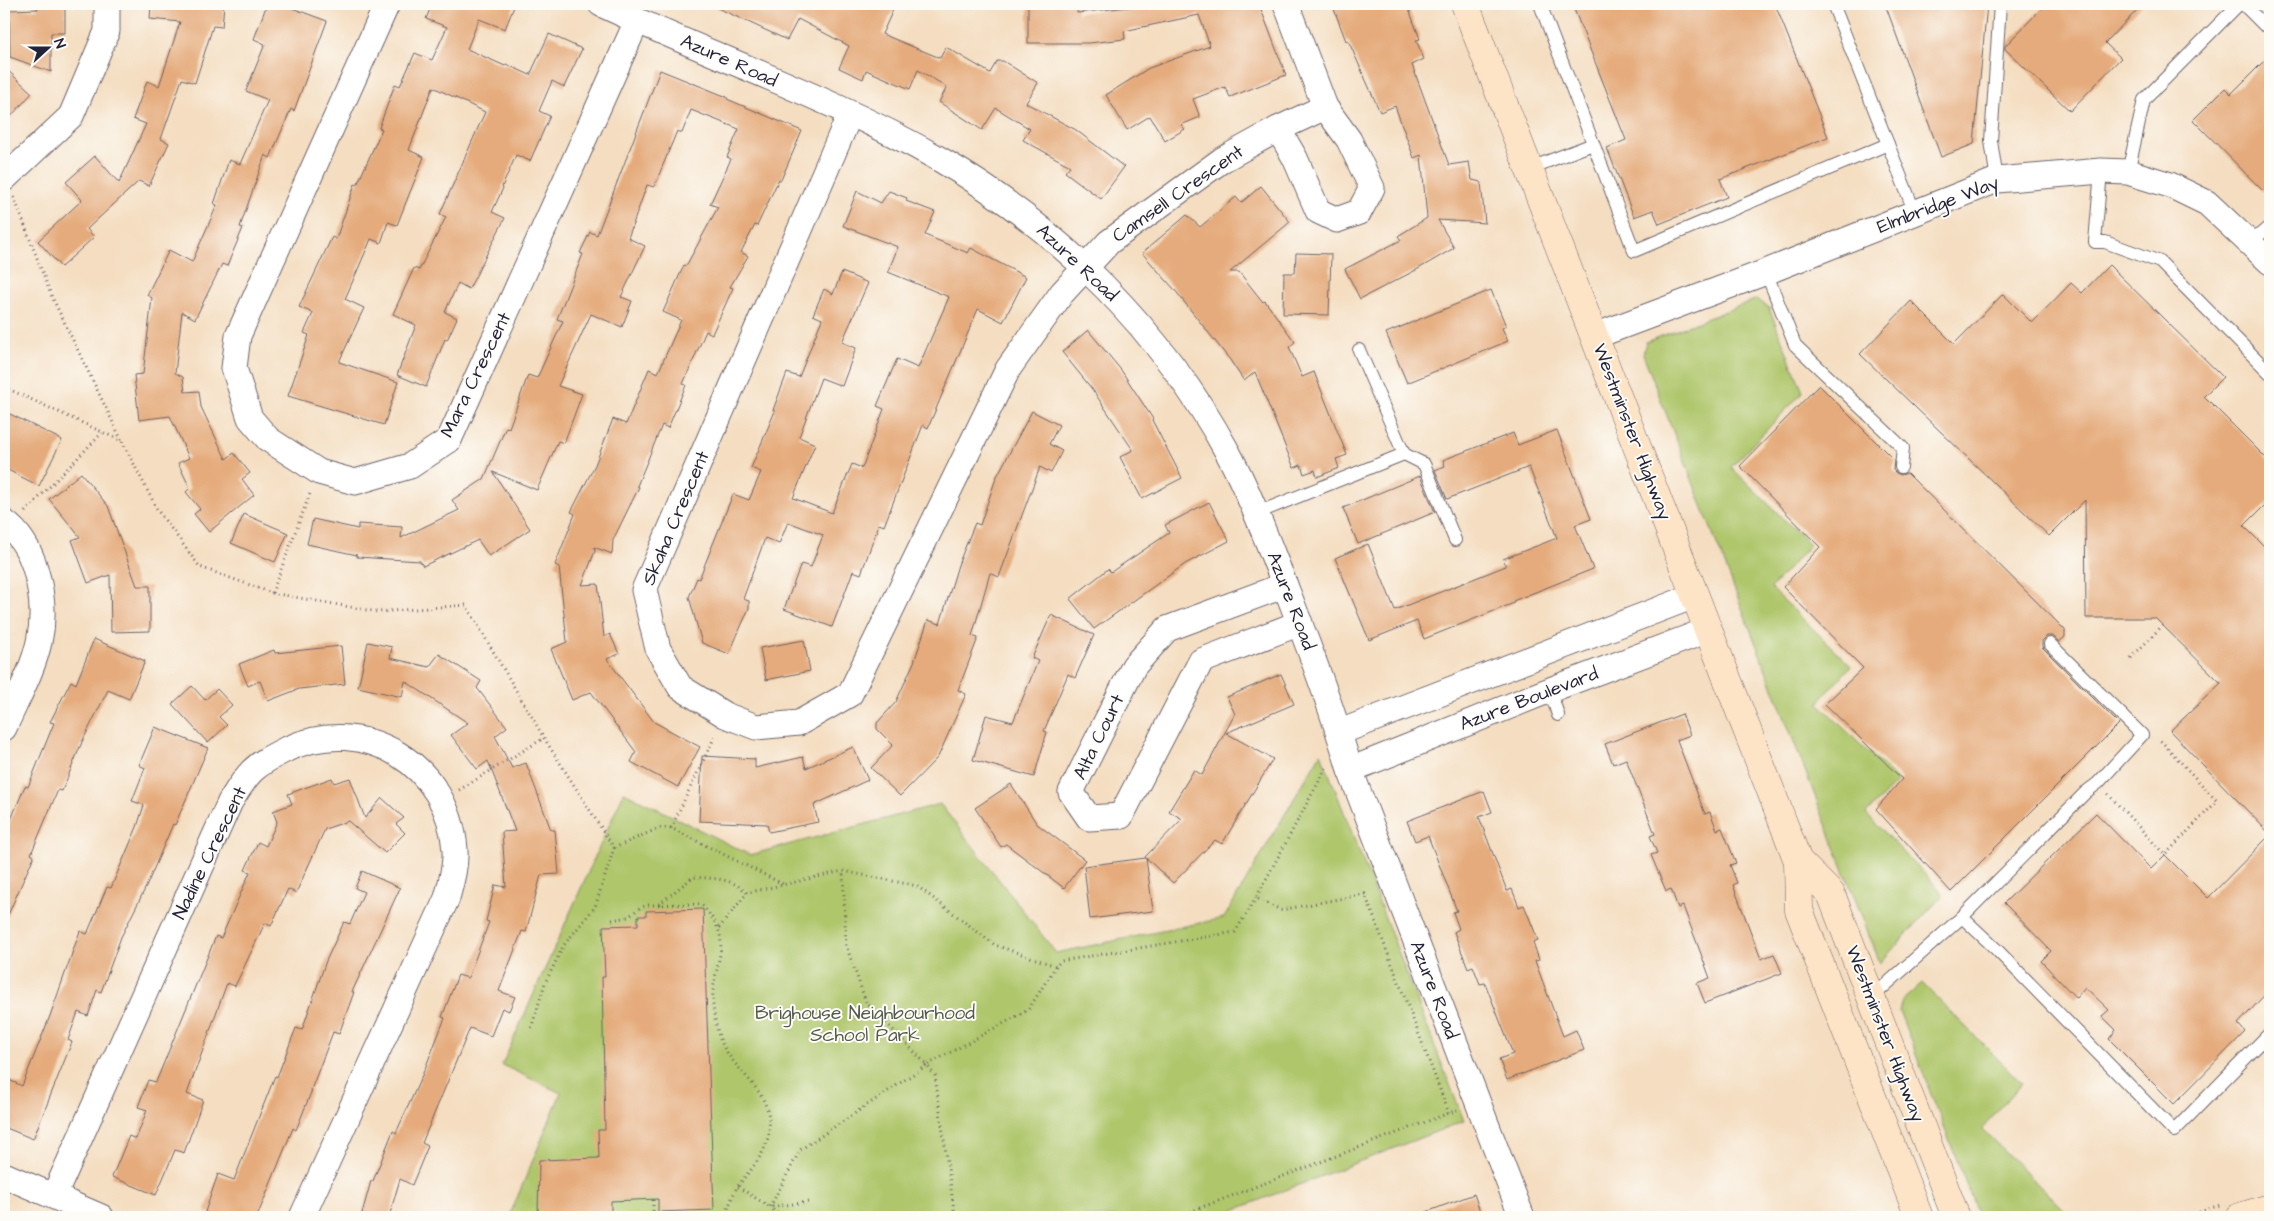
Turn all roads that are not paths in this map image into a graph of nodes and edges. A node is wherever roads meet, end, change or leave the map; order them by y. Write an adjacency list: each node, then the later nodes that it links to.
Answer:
1 (107, 4): 20 (street)
2 (386, 4): 11 (street, Mara Crescent)
3 (601, 4): 11 (street, Azure Road)
4 (1286, 4): 12 (street)
5 (1465, 4): 17 (main road, Westminster Highway)
6 (1540, 4): 15 (lane)
7 (1833, 4): 16 (lane)
8 (2000, 4): 21 (lane)
9 (2241, 4): 10 (lane); 19 (lane)
10 (2270, 19)
11 (637, 21): 13 (street, Azure Road)
12 (1326, 107): 14 (street, Camsell Crescent); 14 (street)
13 (850, 114): 26 (street, Azure Road); 26 (street, Skaha Crescent)
14 (1278, 129): 26 (street, Camsell Crescent)
15 (1593, 144): 16 (lane); 17 (lane)
16 (1888, 144): 22 (lane)
17 (1528, 169): 28 (main road, Westminster Highway)
18 (2101, 171): 19 (street, Elmbridge Way); 21 (street, Elmbridge Way); 30 (lane)
19 (2128, 172): 24 (street, Elmbridge Way)
20 (5, 178)
21 (1997, 180): 22 (street, Elmbridge Way)
22 (1915, 213): 27 (street, Elmbridge Way)
23 (2270, 226): 24 (lane)
24 (2251, 242): 25 (street, Elmbridge Way)
25 (2270, 262)
26 (1085, 267): 33 (street, Azure Road)
27 (1766, 272): 28 (street, Elmbridge Way); 32 (lane)
28 (1595, 336): 37 (main road, Westminster Highway)
29 (1359, 350): 31 (lane)
30 (2270, 373)
31 (1404, 454): 33 (lane); 35 (lane)
32 (1901, 467)
33 (1257, 513): 36 (street, Azure Road)
34 (7, 524): 43 (street)
35 (1455, 540)
36 (1285, 585): 38 (street, Azure Road); 38 (street, Alta Court)
37 (1694, 596): 39 (main road, Westminster Highway); 44 (street)
38 (1300, 623): 44 (street, Azure Road)
39 (1708, 630): 41 (street, Azure Boulevard); 46 (main road, Westminster Highway)
40 (2050, 644): 47 (lane)
41 (1550, 690): 42 (lane); 45 (street, Azure Boulevard)
42 (1558, 715)
43 (4, 728)
44 (1340, 732): 45 (street, Azure Road)
45 (1340, 765): 55 (street, Azure Road)
46 (1798, 861): 48 (main road, Westminster Highway); 56 (main road, Westminster Highway)
47 (1962, 917): 48 (lane); 49 (lane)
48 (1871, 998): 57 (main road, Westminster Highway)
49 (2270, 1033)
50 (4, 1175): 51 (street)
51 (54, 1196): 53 (street); 54 (street, Nadine Crescent)
52 (2270, 1208): 58 (main road)
53 (101, 1217)
54 (302, 1217)
55 (1522, 1217)
56 (1919, 1217)
57 (1956, 1217)
58 (2240, 1217)

